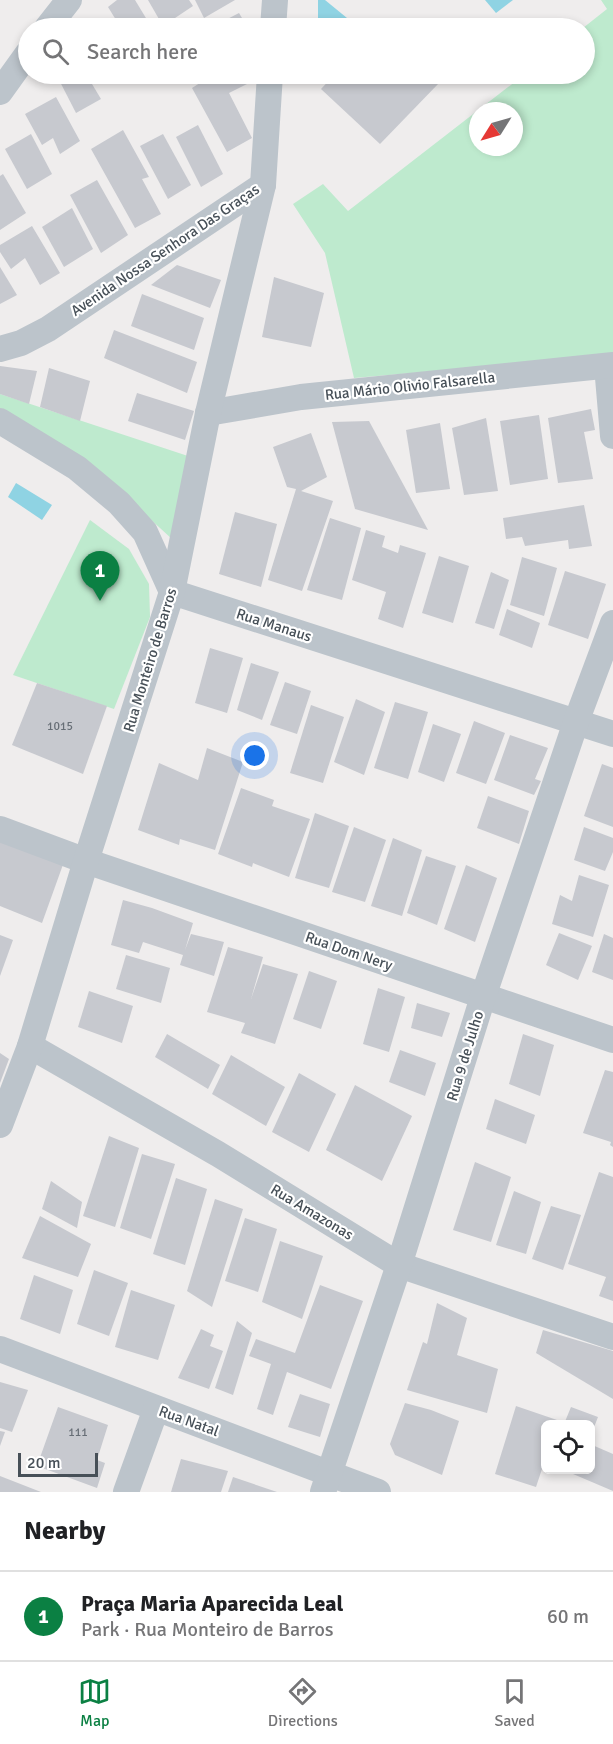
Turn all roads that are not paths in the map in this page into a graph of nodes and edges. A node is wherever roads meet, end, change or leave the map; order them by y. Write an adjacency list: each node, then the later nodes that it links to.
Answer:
1 (69, 0): 3 (street)
2 (275, 0): 4 (street)
3 (55, 18)
4 (274, 18)
5 (18, 67): 7 (street)
6 (269, 84): 8 (street, Avenida Nossa Senhora Das Graças)
7 (0, 92)
8 (263, 185): 9 (street, Avenida Nossa Senhora Das Graças); 11 (street, Rua Monteiro de Barros)
9 (0, 349)
10 (610, 366): 11 (street, Rua Mário Olivio Falsarella); 13 (street)
11 (208, 413): 14 (street, Rua Monteiro de Barros)
12 (0, 422): 14 (street)
13 (613, 436)
14 (172, 592): 16 (street, Rua Manaus); 19 (street, Rua Monteiro de Barros)
15 (613, 623): 16 (street, Rua 9 de Julho)
16 (576, 722): 17 (street, Rua Manaus); 20 (street, Rua 9 de Julho)
17 (613, 734)
18 (0, 829): 19 (street, Rua Dom Nery)
19 (86, 861): 20 (street, Rua Dom Nery); 22 (street, Rua Monteiro de Barros)
20 (483, 997): 21 (street, Rua Dom Nery); 24 (street, Rua 9 de Julho)
21 (613, 1040)
22 (30, 1046): 23 (street, Rua Monteiro de Barros); 24 (street, Rua Amazonas)
23 (0, 1125)
24 (399, 1265): 25 (street, Rua Amazonas); 28 (street, Rua 9 de Julho)
25 (613, 1337)
26 (0, 1349): 27 (street, Rua Natal)
27 (156, 1409): 28 (street, Rua Natal); 29 (street)
28 (326, 1483): 30 (street, Rua Natal)
29 (126, 1492)
30 (378, 1492)

